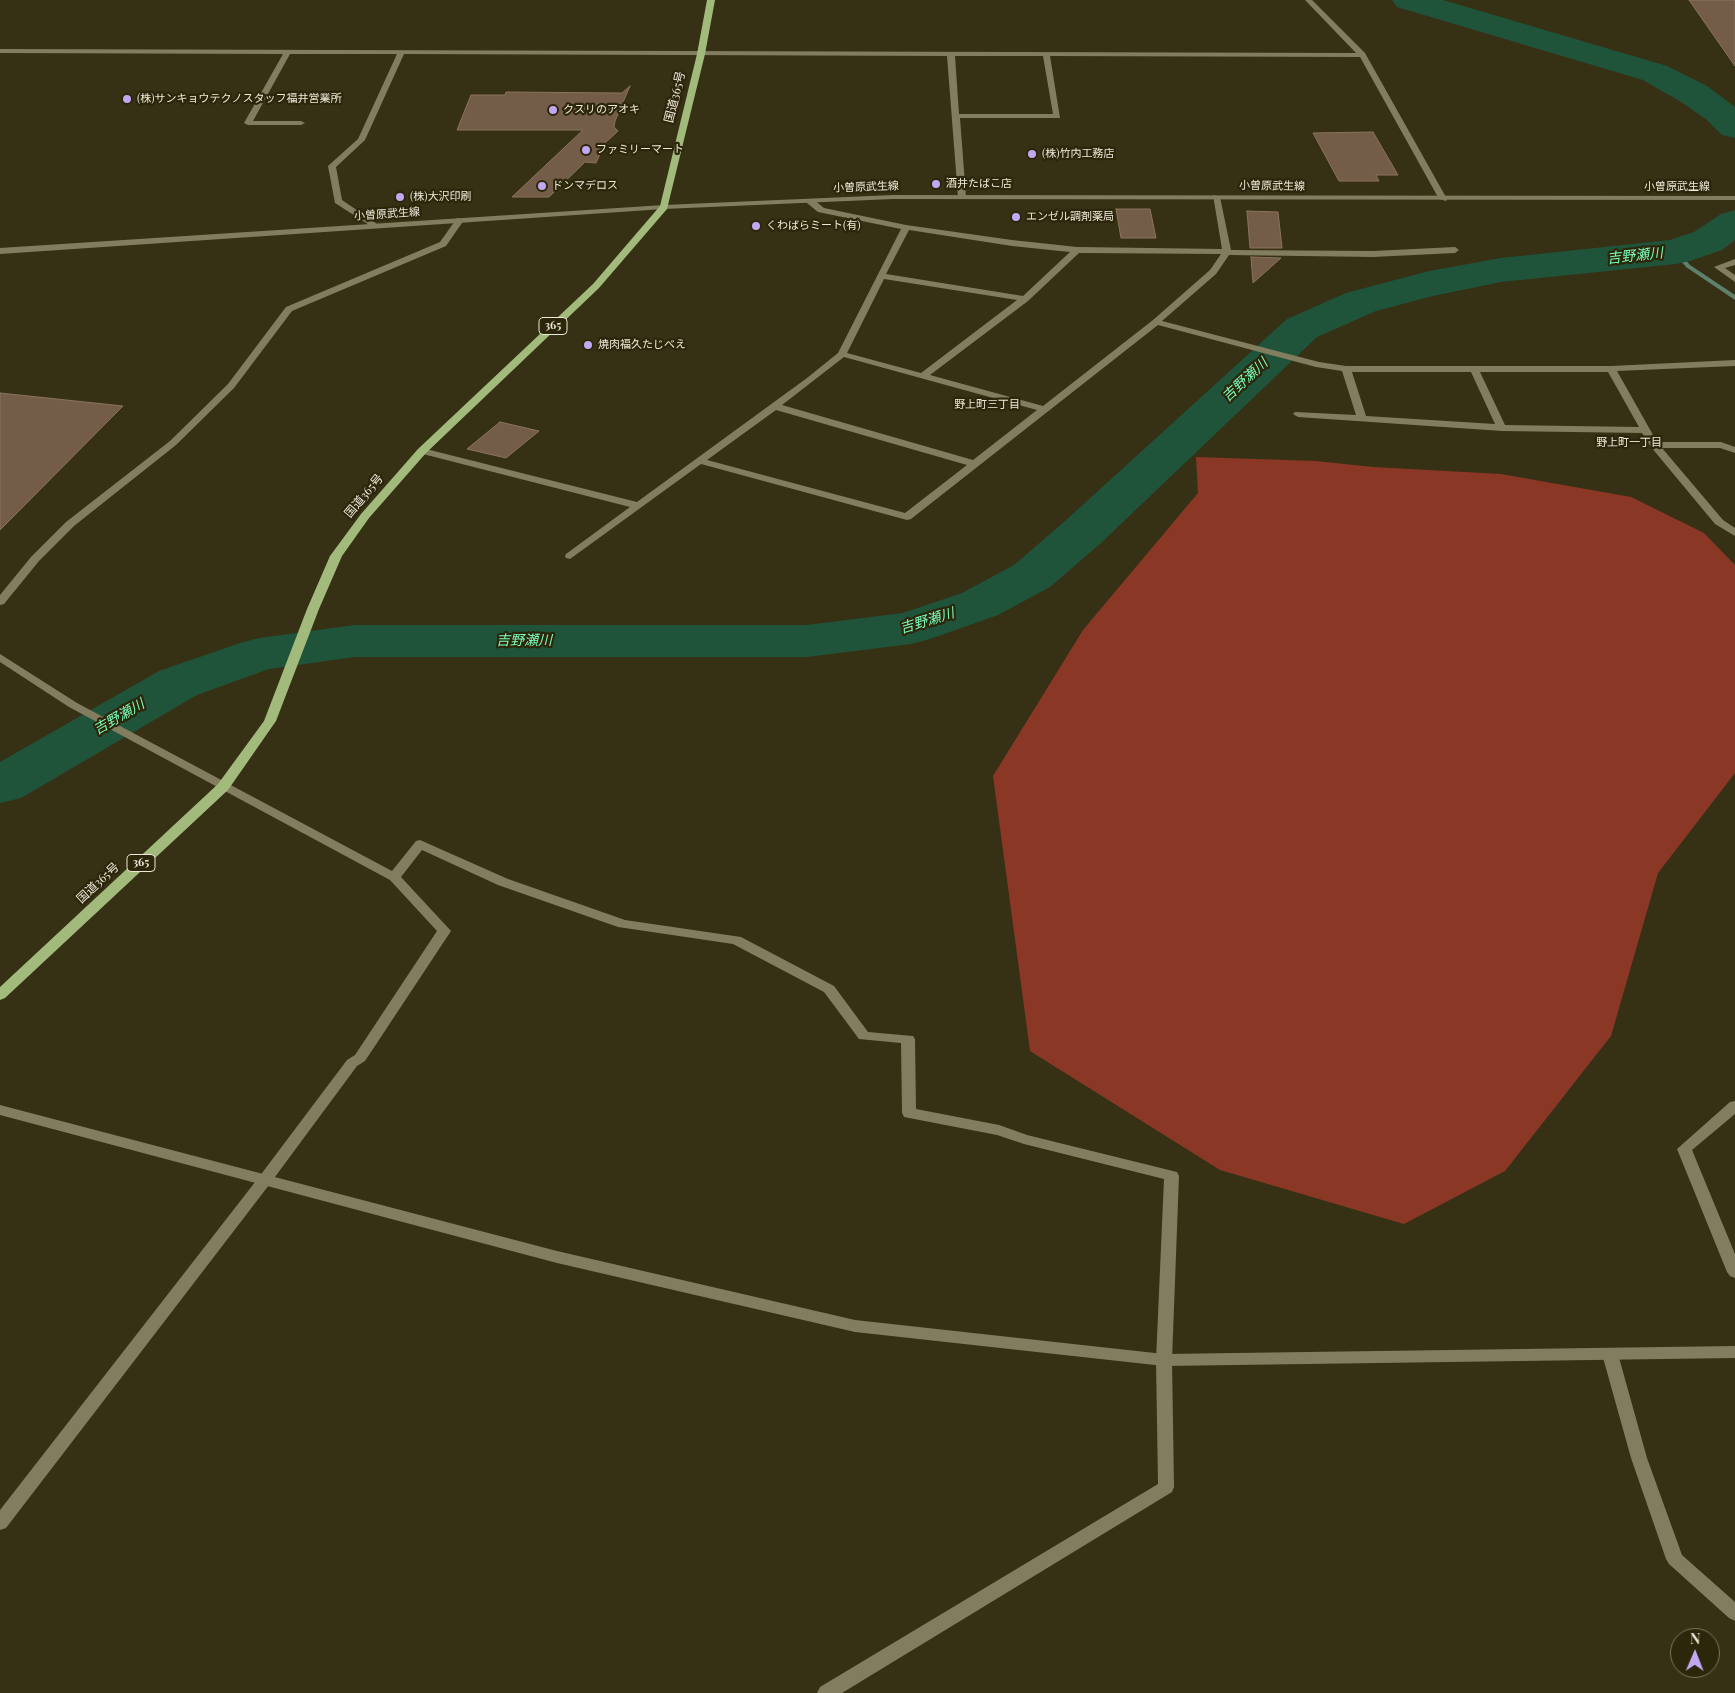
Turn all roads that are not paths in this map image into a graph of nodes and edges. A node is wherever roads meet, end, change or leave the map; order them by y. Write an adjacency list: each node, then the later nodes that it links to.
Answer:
1 (711, 0): 6 (highway, 国道365号 / 365)
2 (1308, 0): 9 (street)
3 (0, 51): 4 (street)
4 (288, 52): 5 (street); 11 (street)
5 (402, 52): 6 (street); 19 (street)
6 (701, 54): 7 (street); 17 (highway, 国道365号 / 365)
7 (951, 55): 8 (street); 10 (street)
8 (1046, 55): 9 (street); 10 (street)
9 (1362, 55): 15 (street)
10 (956, 116): 12 (street)
11 (300, 122)
12 (962, 197): 13 (street, 小曽原武生線); 16 (street, 小曽原武生線)
13 (1216, 197): 15 (street, 小曽原武生線); 24 (street)
14 (1735, 198): 15 (street, 小曽原武生線)
15 (1443, 200)
16 (810, 201): 17 (street, 小曽原武生線); 20 (street)
17 (664, 208): 18 (street, 小曽原武生線); 46 (highway, 国道365号 / 365)
18 (460, 220): 19 (street, 小曽原武生線); 52 (street)
19 (374, 226): 23 (street, 小曽原武生線)
20 (906, 227): 21 (street); 26 (street)
21 (1077, 250): 24 (street); 28 (street)
22 (1455, 250): 24 (street)
23 (0, 252)
24 (1227, 252): 29 (street)
25 (1735, 262): 27 (street)
26 (882, 276): 28 (street); 30 (street)
27 (1735, 279)
28 (1025, 299): 37 (street)
29 (1156, 322): 34 (street); 39 (street)
30 (842, 354): 37 (street); 38 (street)
31 (1735, 363): 32 (street)
32 (1723, 364): 33 (street); 36 (street)
33 (1735, 368)
34 (1346, 369): 35 (street); 41 (street)
35 (1474, 369): 36 (street); 42 (street)
36 (1611, 369): 43 (street)
37 (923, 376): 39 (street)
38 (774, 406): 47 (street); 48 (street)
39 (1044, 409): 48 (street)
40 (1298, 414): 41 (street)
41 (1362, 418): 42 (street)
42 (1502, 428): 43 (street)
43 (1645, 430): 44 (street)
44 (1654, 445): 45 (street); 50 (street)
45 (1735, 450)
46 (422, 451): 49 (street); 54 (highway, 国道365号 / 365)
47 (700, 461): 48 (street); 49 (street)
48 (975, 464)
49 (639, 506): 51 (street)
50 (1735, 533)
51 (570, 556)
52 (0, 602)
53 (0, 658): 54 (street)
54 (223, 787): 55 (street); 56 (highway, 国道365号 / 365)
55 (394, 877): 59 (street); 63 (street)
56 (0, 995)
57 (1735, 1106): 60 (street)
58 (0, 1110): 59 (street)
59 (264, 1181): 63 (street); 64 (street)
60 (1735, 1272)
61 (1735, 1352): 62 (street)
62 (1610, 1354): 63 (street); 65 (street)
63 (1164, 1360): 66 (street)
64 (0, 1523)
65 (1735, 1613)
66 (826, 1693)

